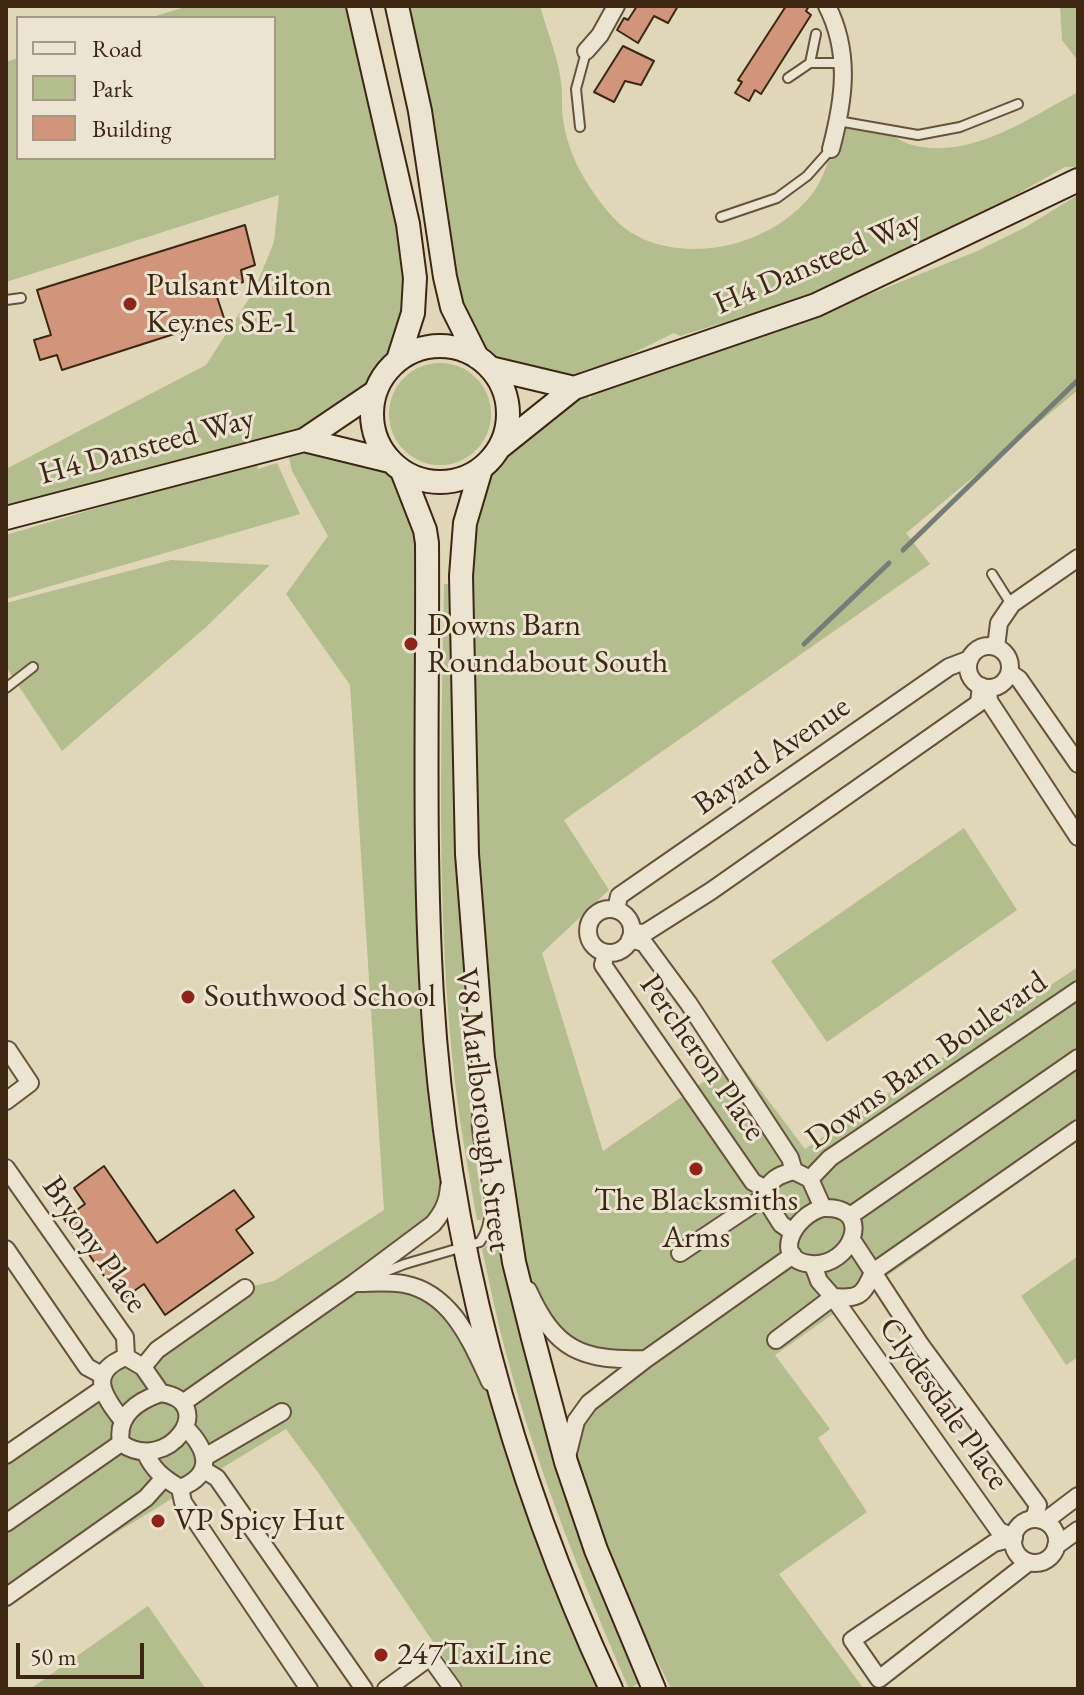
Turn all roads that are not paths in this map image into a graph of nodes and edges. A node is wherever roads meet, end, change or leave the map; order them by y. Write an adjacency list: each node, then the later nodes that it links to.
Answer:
1 (358, 6): 18 (main road)
2 (397, 6): 19 (main road)
3 (616, 6): 6 (street)
4 (827, 6): 8 (street)
5 (816, 34): 7 (lane)
6 (586, 51): 12 (lane)
7 (810, 63): 8 (lane); 9 (lane)
8 (843, 63): 11 (street)
9 (788, 78)
10 (1018, 104): 11 (lane)
11 (838, 121): 13 (street)
12 (580, 127)
13 (831, 149): 15 (lane)
14 (1078, 180): 20 (main road, H4 Dansteed Way)
15 (721, 217)
16 (21, 298): 17 (lane)
17 (6, 300)
18 (398, 360): 19 (main road); 21 (main road)
19 (484, 363): 20 (main road); 23 (main road)
20 (582, 385): 23 (main road, H4 Dansteed Way)
21 (375, 392): 22 (main road, H4 Dansteed Way); 24 (main road)
22 (301, 441): 24 (main road, H4 Dansteed Way); 26 (main road, H4 Dansteed Way)
23 (499, 448): 25 (main road)
24 (396, 466): 25 (main road); 47 (main road, V8 Marlborough Street)
25 (481, 469): 43 (main road, V8 Marlborough Street)
26 (6, 518)
27 (1078, 558): 29 (street)
28 (992, 574): 29 (lane)
29 (1012, 604): 30 (street)
30 (996, 647): 31 (street); 33 (street)
31 (970, 659): 34 (street); 38 (street, Bayard Avenue)
32 (33, 667): 35 (lane)
33 (1010, 673): 34 (street); 36 (street)
34 (984, 687): 37 (street); 39 (street)
35 (6, 688)
36 (1078, 764)
37 (1078, 837)
38 (616, 910): 39 (street); 40 (street)
39 (631, 935): 40 (street); 49 (street, Percheron Place)
40 (606, 953): 51 (street, Percheron Place)
41 (1078, 990): 50 (street, Downs Barn Boulevard)
42 (6, 1052): 45 (street)
43 (483, 1058): 56 (lane); 61 (main road, V8 Marlborough Street)
44 (1078, 1058): 53 (street)
45 (6, 1101)
46 (1078, 1129): 62 (street)
47 (451, 1164): 56 (main road, V8 Marlborough Street); 63 (street)
48 (6, 1168): 68 (street, Bryony Place)
49 (794, 1171): 50 (street); 51 (street)
50 (810, 1179): 52 (street)
51 (765, 1193): 54 (street, Percheron Place); 58 (street)
52 (823, 1208): 53 (street); 54 (street)
53 (850, 1216): 55 (street)
54 (791, 1231): 59 (street)
55 (852, 1240): 60 (street); 62 (street)
56 (465, 1248): 63 (lane); 67 (main road, V8 Marlborough Street)
57 (6, 1249): 71 (street)
58 (680, 1253)
59 (793, 1255): 60 (street); 69 (street)
60 (813, 1265): 65 (street, Clydesdale Place)
61 (518, 1272): 69 (street); 80 (main road, V8 Marlborough Street)
62 (873, 1272): 65 (street); 85 (street, Clydesdale Place)
63 (354, 1283): 67 (street); 73 (street)
64 (245, 1288): 70 (street)
65 (833, 1297): 66 (street); 88 (street, Clydesdale Place)
66 (776, 1340)
67 (483, 1352): 97 (main road, V8 Marlborough Street)
68 (126, 1357): 70 (street); 71 (street)
69 (646, 1359): 80 (street)
70 (143, 1367): 72 (street)
71 (102, 1382): 75 (street); 79 (street)
72 (161, 1393): 73 (street); 75 (street)
73 (184, 1402): 76 (street)
74 (282, 1412): 81 (street)
75 (123, 1421): 77 (street)
76 (185, 1427): 78 (street); 81 (street)
77 (121, 1443): 78 (street); 86 (street)
78 (145, 1452): 82 (street)
79 (6, 1455)
80 (566, 1462): 92 (main road, V8 Marlborough Street)
81 (204, 1464): 83 (street); 94 (street)
82 (163, 1479): 83 (street); 91 (street)
83 (180, 1488): 93 (street)
84 (1078, 1496): 85 (street)
85 (1040, 1520): 88 (street); 89 (street)
86 (6, 1523)
87 (1078, 1530): 89 (street)
88 (1014, 1538): 90 (street); 90 (street)
89 (1056, 1546): 90 (street)
90 (1029, 1562)
91 (6, 1597)
92 (653, 1687)
93 (309, 1689)
94 (364, 1689)
95 (386, 1689): 96 (street)
96 (453, 1689)
97 (611, 1689)

